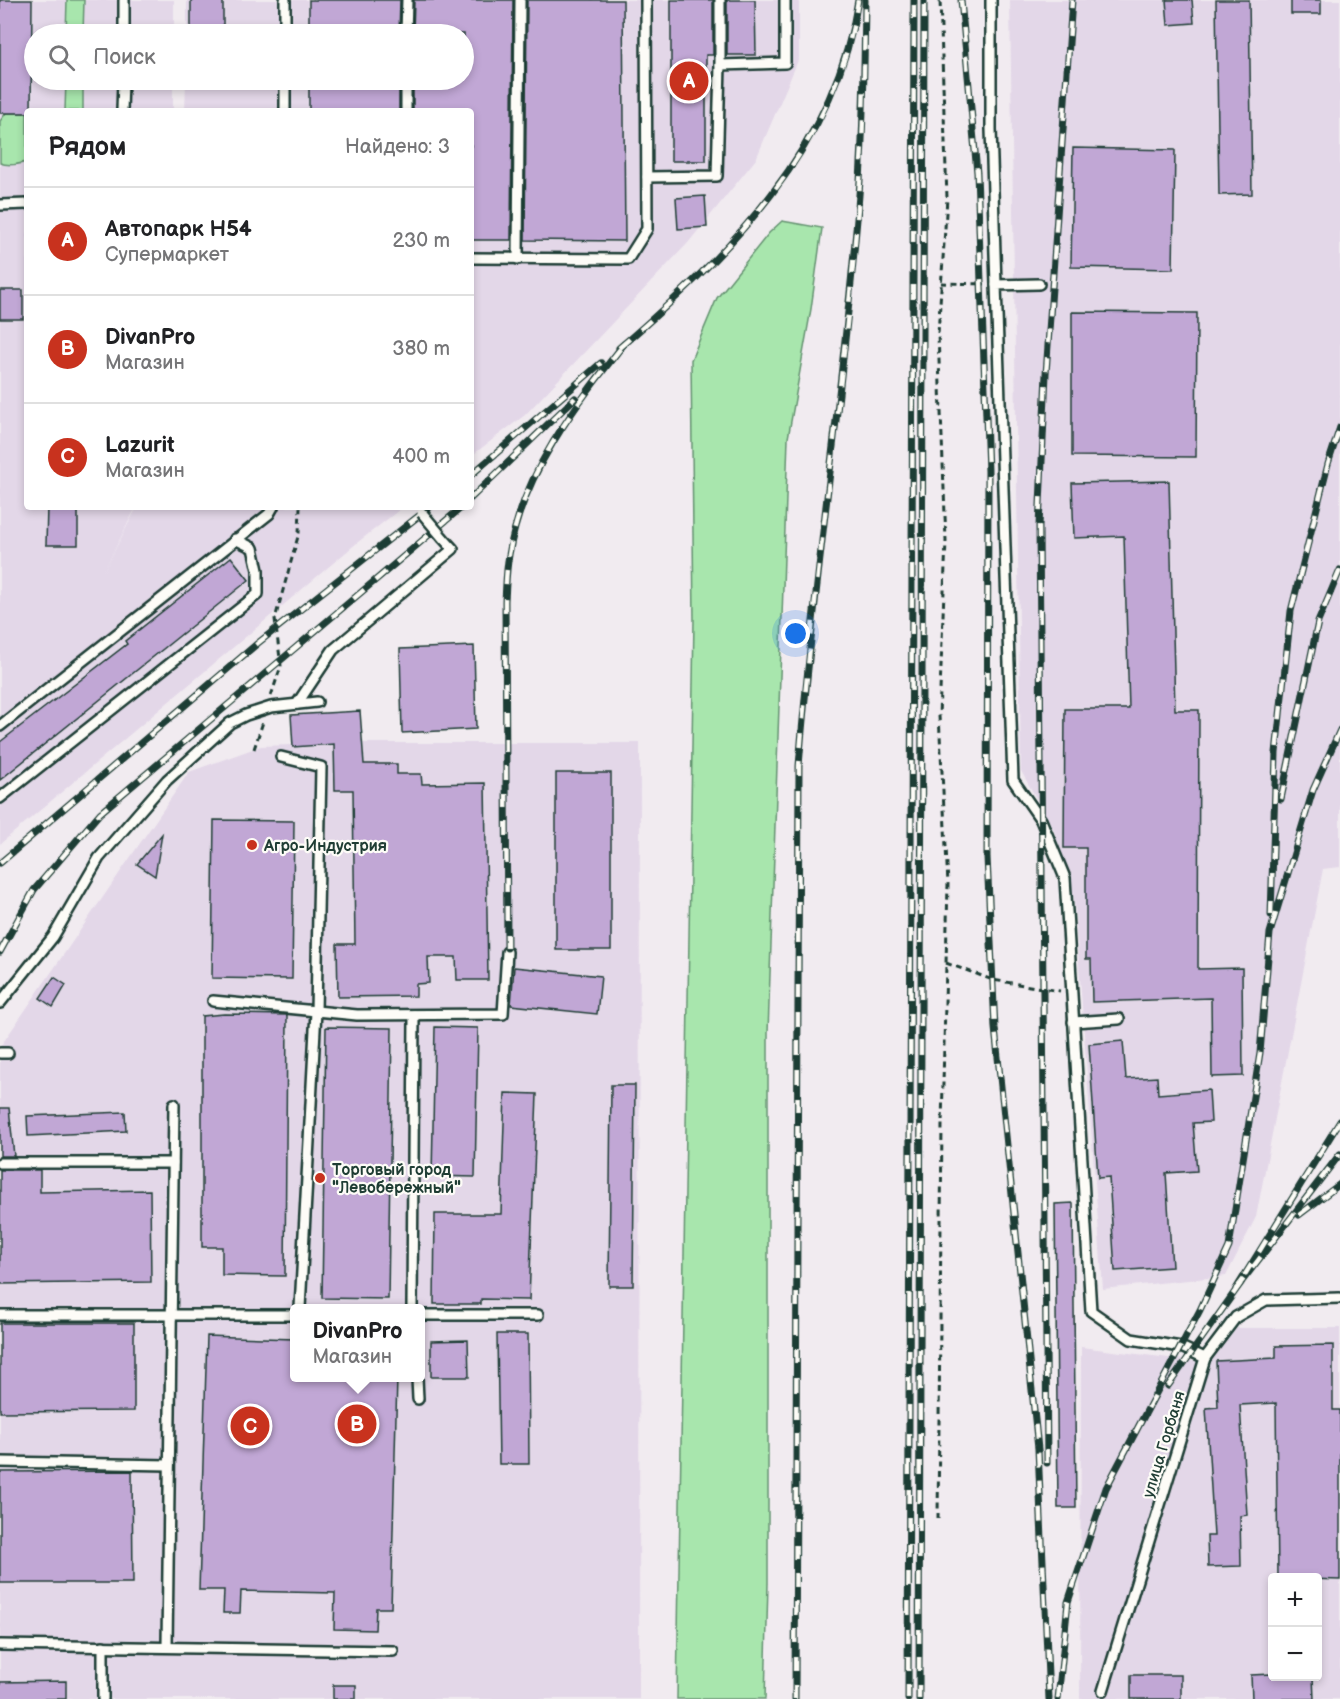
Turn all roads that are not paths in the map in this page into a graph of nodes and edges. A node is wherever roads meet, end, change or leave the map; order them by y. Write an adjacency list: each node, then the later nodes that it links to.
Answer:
1 (124, 0): 9 (lane)
2 (285, 0): 10 (lane)
3 (407, 0): 11 (lane)
4 (520, 0): 23 (lane)
5 (646, 0): 19 (lane)
6 (720, 0): 12 (lane)
7 (785, 0): 12 (lane)
8 (991, 0): 25 (lane)
9 (124, 24)
10 (285, 24)
11 (406, 24)
12 (720, 65): 19 (lane)
13 (123, 90): 16 (lane)
14 (285, 90): 17 (lane)
15 (406, 90): 18 (lane)
16 (122, 108)
17 (285, 108)
18 (405, 108)
19 (647, 177): 23 (lane)
20 (24, 204): 21 (lane)
21 (0, 205)
22 (474, 258): 23 (lane)
23 (518, 259)
24 (1039, 284): 25 (lane)
25 (996, 285): 40 (lane)
26 (271, 510): 28 (lane)
27 (420, 510): 30 (lane, bridge)
28 (235, 539): 31 (lane); 33 (lane)
29 (317, 702): 30 (lane)
30 (297, 704): 36 (lane)
31 (0, 726)
32 (281, 757): 37 (lane)
33 (0, 798)
34 (507, 952): 38 (lane)
35 (213, 1001): 37 (lane)
36 (0, 1003)
37 (316, 1011): 38 (lane); 45 (lane)
38 (414, 1015): 46 (lane)
39 (1119, 1019): 40 (lane)
40 (1073, 1022): 52 (lane)
41 (174, 1104): 43 (lane)
42 (0, 1163): 43 (lane)
43 (173, 1163): 48 (lane)
44 (1340, 1298): 52 (lane, улица Горбаня)
45 (300, 1304)
46 (412, 1304)
47 (0, 1315): 48 (lane)
48 (171, 1315): 49 (lane); 56 (lane)
49 (290, 1315)
50 (425, 1315): 51 (lane)
51 (538, 1315)
52 (1205, 1358): 61 (lane, улица Горбаня)
53 (417, 1382): 54 (lane)
54 (418, 1399)
55 (0, 1462): 56 (lane)
56 (170, 1465): 59 (lane)
57 (0, 1645): 58 (lane)
58 (103, 1646): 59 (lane); 62 (lane)
59 (167, 1646): 60 (lane)
60 (393, 1651)
61 (1103, 1691)
62 (103, 1699)

